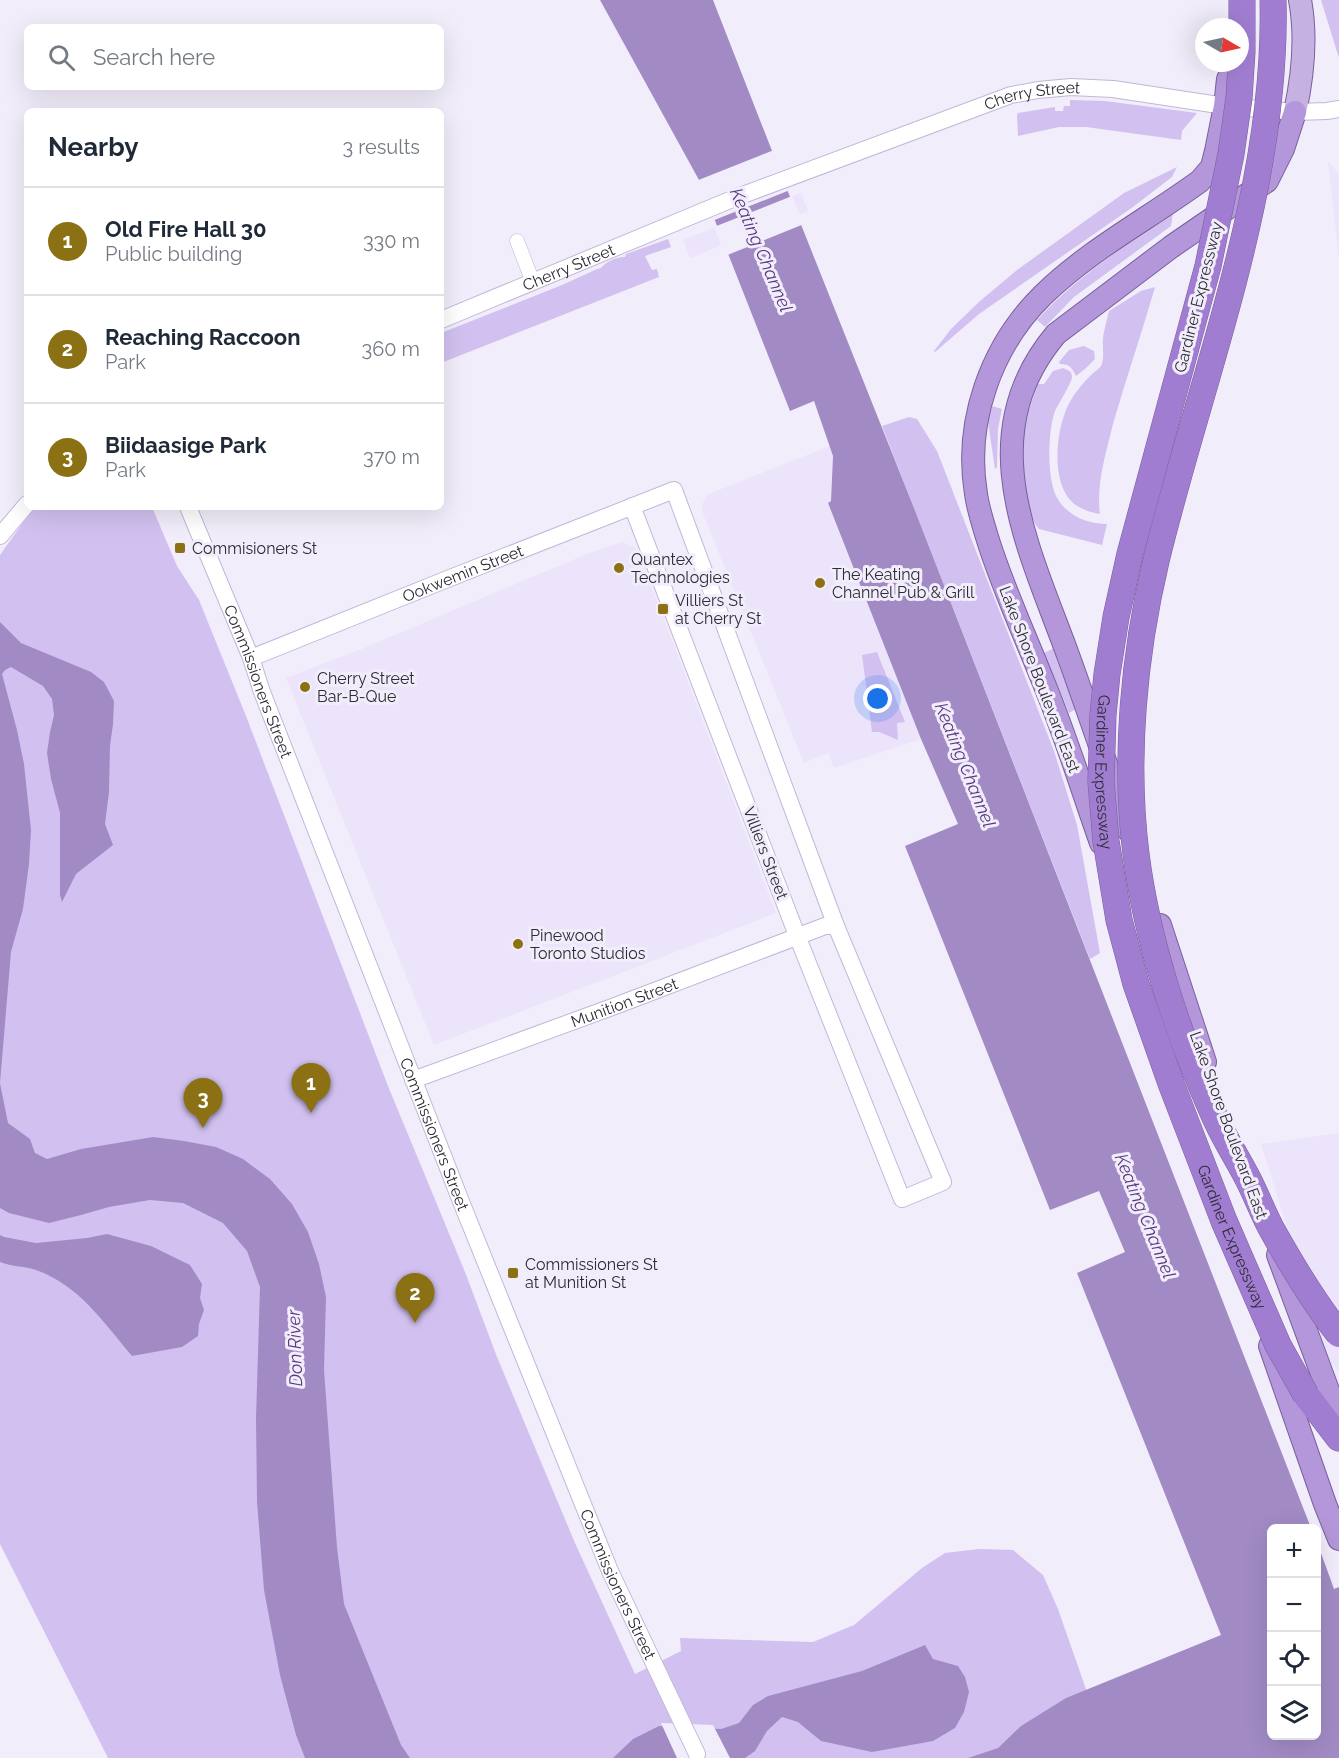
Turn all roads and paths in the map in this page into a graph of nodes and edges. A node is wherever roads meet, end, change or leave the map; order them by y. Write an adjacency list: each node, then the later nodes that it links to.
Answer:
1 (1229, 0): 5 (highway)
2 (1242, 0): 25 (highway, Gardiner Expressway, bridge)
3 (1273, 0): 23 (highway, Gardiner Expressway, bridge)
4 (1300, 0): 9 (main road, Lake Shore Boulevard East)
5 (1230, 18)
6 (1228, 72): 7 (highway, Lake Shore Boulevard East)
7 (1225, 106): 9 (street, Cherry Street); 11 (street, Cherry Street); 18 (highway, Lake Shore Boulevard East)
8 (1339, 110): 9 (street, Cherry Street)
9 (1295, 112): 17 (highway, Lake Shore Boulevard East)
10 (517, 241): 11 (street)
11 (533, 282): 12 (street, Cherry Street)
12 (444, 319)
13 (633, 506): 19 (street, Ookwemin Street); 20 (street, Ookwemin Street); 21 (street, Villiers Street)
14 (24, 508): 16 (street)
15 (189, 510): 19 (street, Commissioners Street)
16 (0, 536)
17 (1031, 555): 18 (highway); 24 (highway, Lake Shore Boulevard East)
18 (1026, 639): 26 (highway, Lake Shore Boulevard East)
19 (251, 658): 22 (street, Commissioners Street)
20 (836, 926): 21 (street, Munition Street); 21 (street, Villiers Street)
21 (798, 938): 22 (street, Munition Street)
22 (413, 1080): 27 (street, Commissioners Street)
23 (1339, 1334)
24 (1339, 1420)
25 (1339, 1438)
26 (1339, 1539)
27 (696, 1754)

